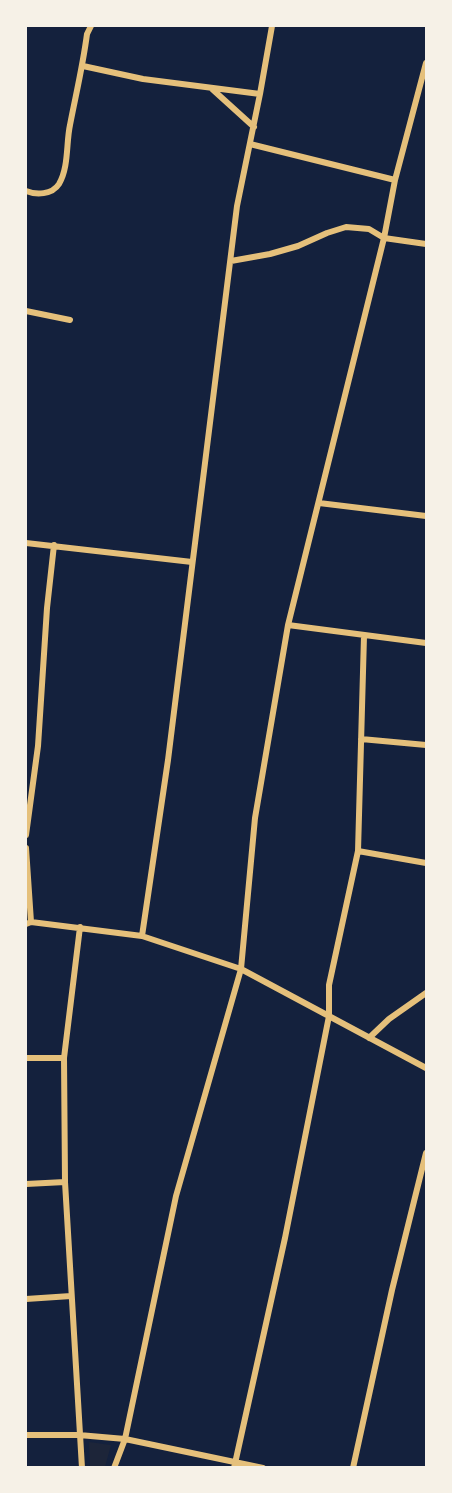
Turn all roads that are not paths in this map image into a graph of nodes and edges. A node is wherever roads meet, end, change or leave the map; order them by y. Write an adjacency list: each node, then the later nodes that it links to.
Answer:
1 (91, 26): 4 (street)
2 (272, 26): 6 (street)
3 (426, 63): 9 (street)
4 (82, 66): 5 (street); 10 (street)
5 (211, 88): 6 (street); 7 (street)
6 (260, 94): 7 (street)
7 (254, 126): 8 (street)
8 (250, 144): 9 (street); 13 (street)
9 (395, 180): 11 (street)
10 (26, 191)
11 (384, 238): 12 (street); 13 (street); 16 (street)
12 (426, 244)
13 (231, 261): 20 (street)
14 (26, 311): 15 (street)
15 (70, 320)
16 (320, 503): 17 (street); 21 (street)
17 (426, 516)
18 (26, 543): 19 (street)
19 (54, 545): 20 (street); 26 (street)
20 (192, 562): 33 (street)
21 (288, 625): 22 (street); 34 (street)
22 (364, 636): 23 (street); 24 (street)
23 (426, 643)
24 (361, 740): 25 (street); 29 (street)
25 (426, 745)
26 (27, 812): 27 (street)
27 (26, 835)
28 (26, 848): 31 (street)
29 (358, 851): 30 (street); 36 (street)
30 (426, 863)
31 (28, 923): 32 (street)
32 (80, 927): 33 (street); 39 (street)
33 (142, 936): 34 (street)
34 (241, 969): 36 (street); 48 (street)
35 (426, 993): 37 (street)
36 (329, 1016): 37 (street); 49 (street)
37 (369, 1038): 40 (street)
38 (26, 1058): 39 (street)
39 (64, 1058): 42 (street)
40 (426, 1068)
41 (426, 1153): 53 (street)
42 (65, 1182): 43 (street); 44 (street)
43 (26, 1184)
44 (71, 1296): 45 (street); 46 (street)
45 (26, 1299)
46 (79, 1434): 47 (street); 48 (street); 50 (street)
47 (26, 1435)
48 (125, 1438): 49 (street); 51 (street)
49 (235, 1464): 52 (street)
50 (82, 1467)
51 (114, 1467)
52 (262, 1467)
53 (353, 1467)

